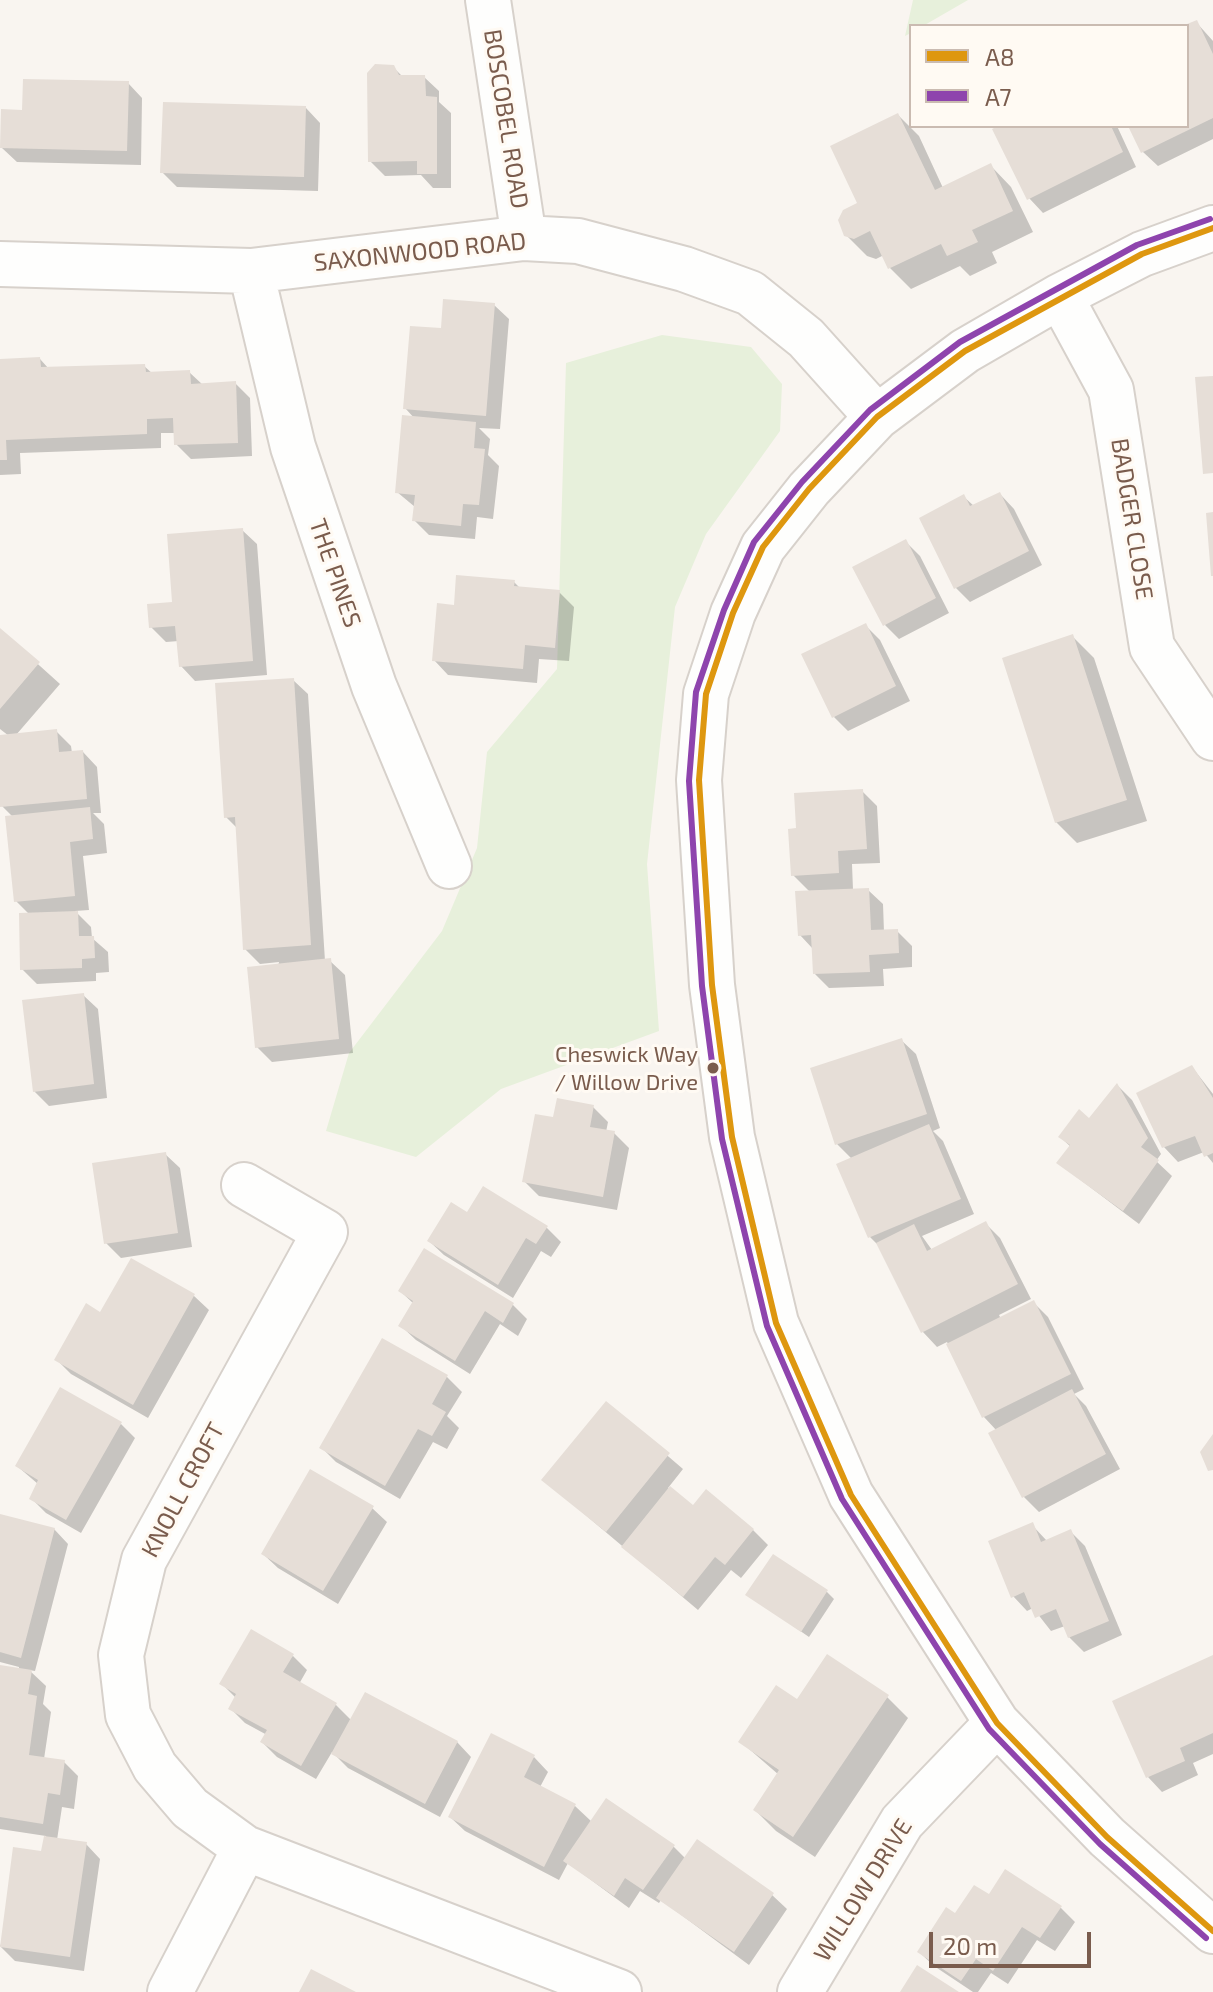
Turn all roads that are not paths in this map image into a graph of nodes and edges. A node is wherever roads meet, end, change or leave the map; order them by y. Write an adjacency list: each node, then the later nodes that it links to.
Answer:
1 (488, 0): 3 (street, BOSCOBEL ROAD)
2 (1213, 228): 6 (street)
3 (524, 238): 5 (street, SAXONWOOD ROAD); 7 (street, SAXONWOOD ROAD)
4 (0, 264): 5 (street, SAXONWOOD ROAD)
5 (251, 271): 9 (street, THE PINES)
6 (1060, 296): 7 (street); 8 (street, BADGER CLOSE)
7 (877, 417): 11 (street)
8 (1213, 738)
9 (449, 866)
10 (244, 1185): 12 (street, KNOLL CROFT)
11 (997, 1723): 13 (street); 16 (street, WILLOW DRIVE)
12 (245, 1848): 14 (street); 15 (street, KNOLL CROFT)
13 (1210, 1923)
14 (170, 1992)
15 (619, 1992)
16 (800, 1992)

